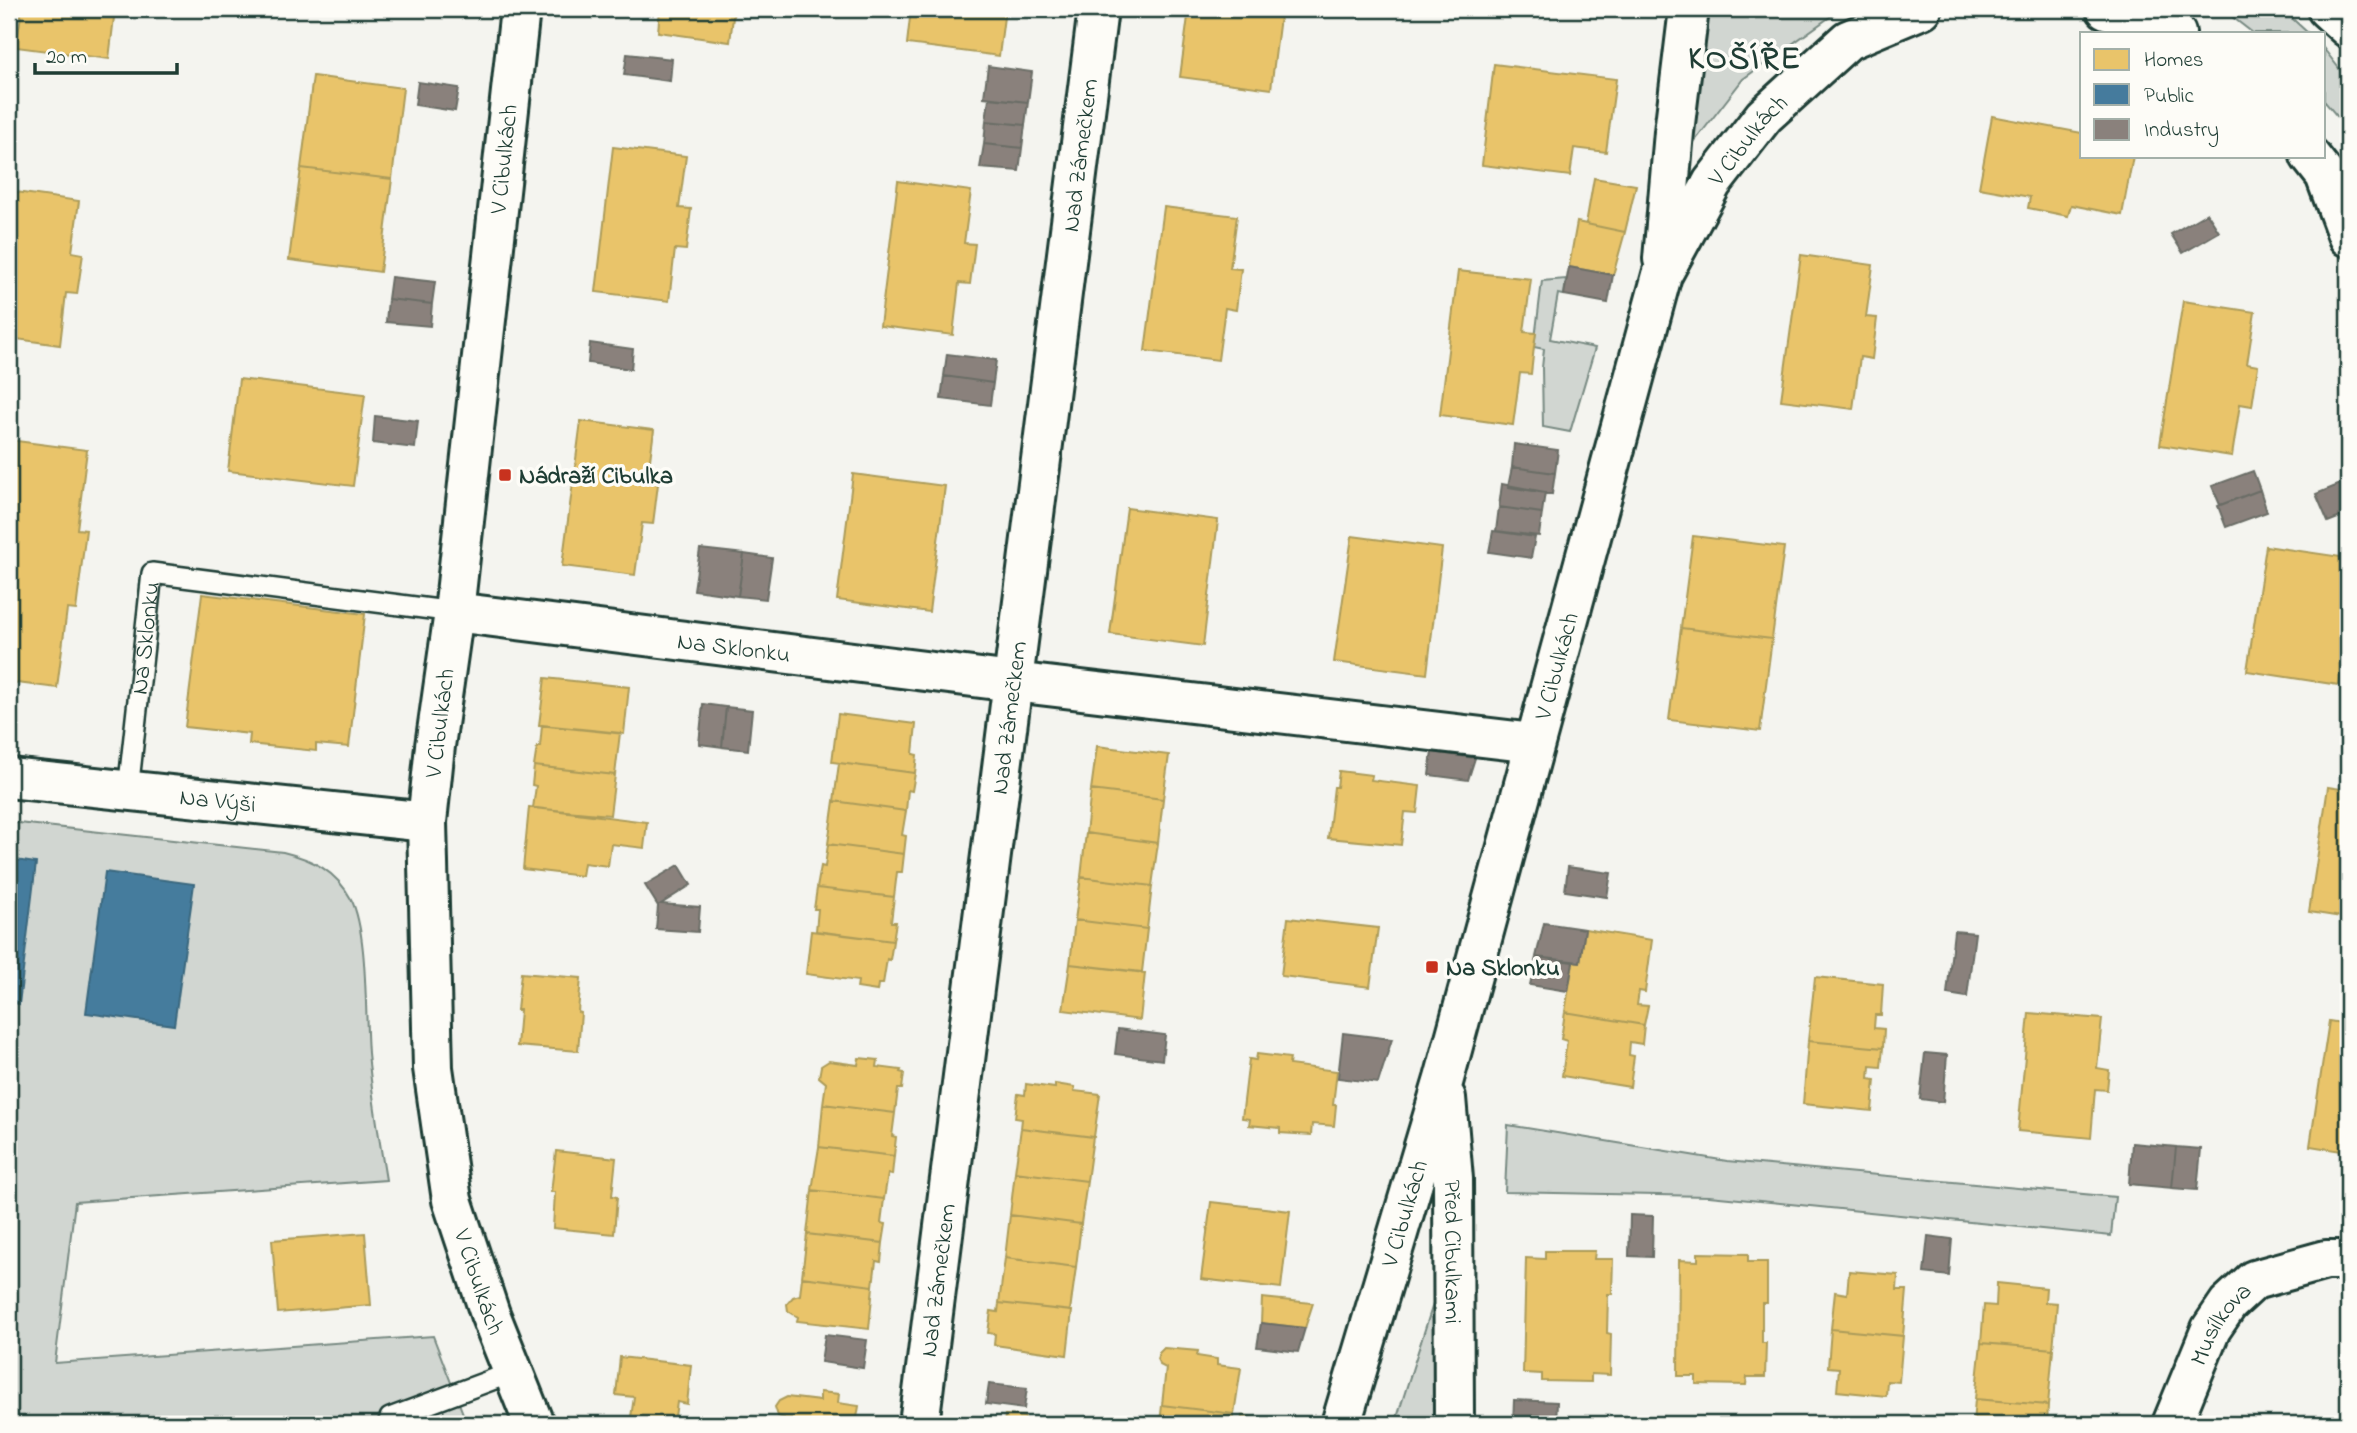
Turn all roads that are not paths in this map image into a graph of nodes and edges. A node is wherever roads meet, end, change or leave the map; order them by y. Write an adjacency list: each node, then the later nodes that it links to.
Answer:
1 (520, 9): 12 (street, V Cibulkách)
2 (1098, 9): 13 (street, Nad Zámečkem)
3 (1689, 9): 11 (street)
4 (1922, 9): 11 (street, V Cibulkách)
5 (2106, 9): 8 (street)
6 (2327, 9): 7 (street)
7 (2348, 28)
8 (2173, 32)
9 (2312, 158): 10 (street)
10 (2348, 237)
11 (1661, 275): 14 (street, V Cibulkách)
12 (454, 612): 13 (street, Na Sklonku); 16 (lane, Na Sklonku); 17 (street, V Cibulkách)
13 (1013, 682): 14 (street, Na Sklonku); 23 (street, Nad Zámečkem)
14 (1533, 743): 18 (street, V Cibulkách)
15 (9, 778): 16 (street, Na Výši)
16 (128, 791): 17 (street, Na Výši)
17 (427, 822): 20 (street, V Cibulkách)
18 (1444, 1079): 24 (street, V Cibulkách); 25 (street, Před Cibulkami)
19 (2348, 1260): 26 (street, Musílkova)
20 (513, 1372): 21 (lane); 22 (street, V Cibulkách)
21 (388, 1424)
22 (534, 1424)
23 (919, 1424)
24 (1341, 1424)
25 (1454, 1424)
26 (2172, 1424)

